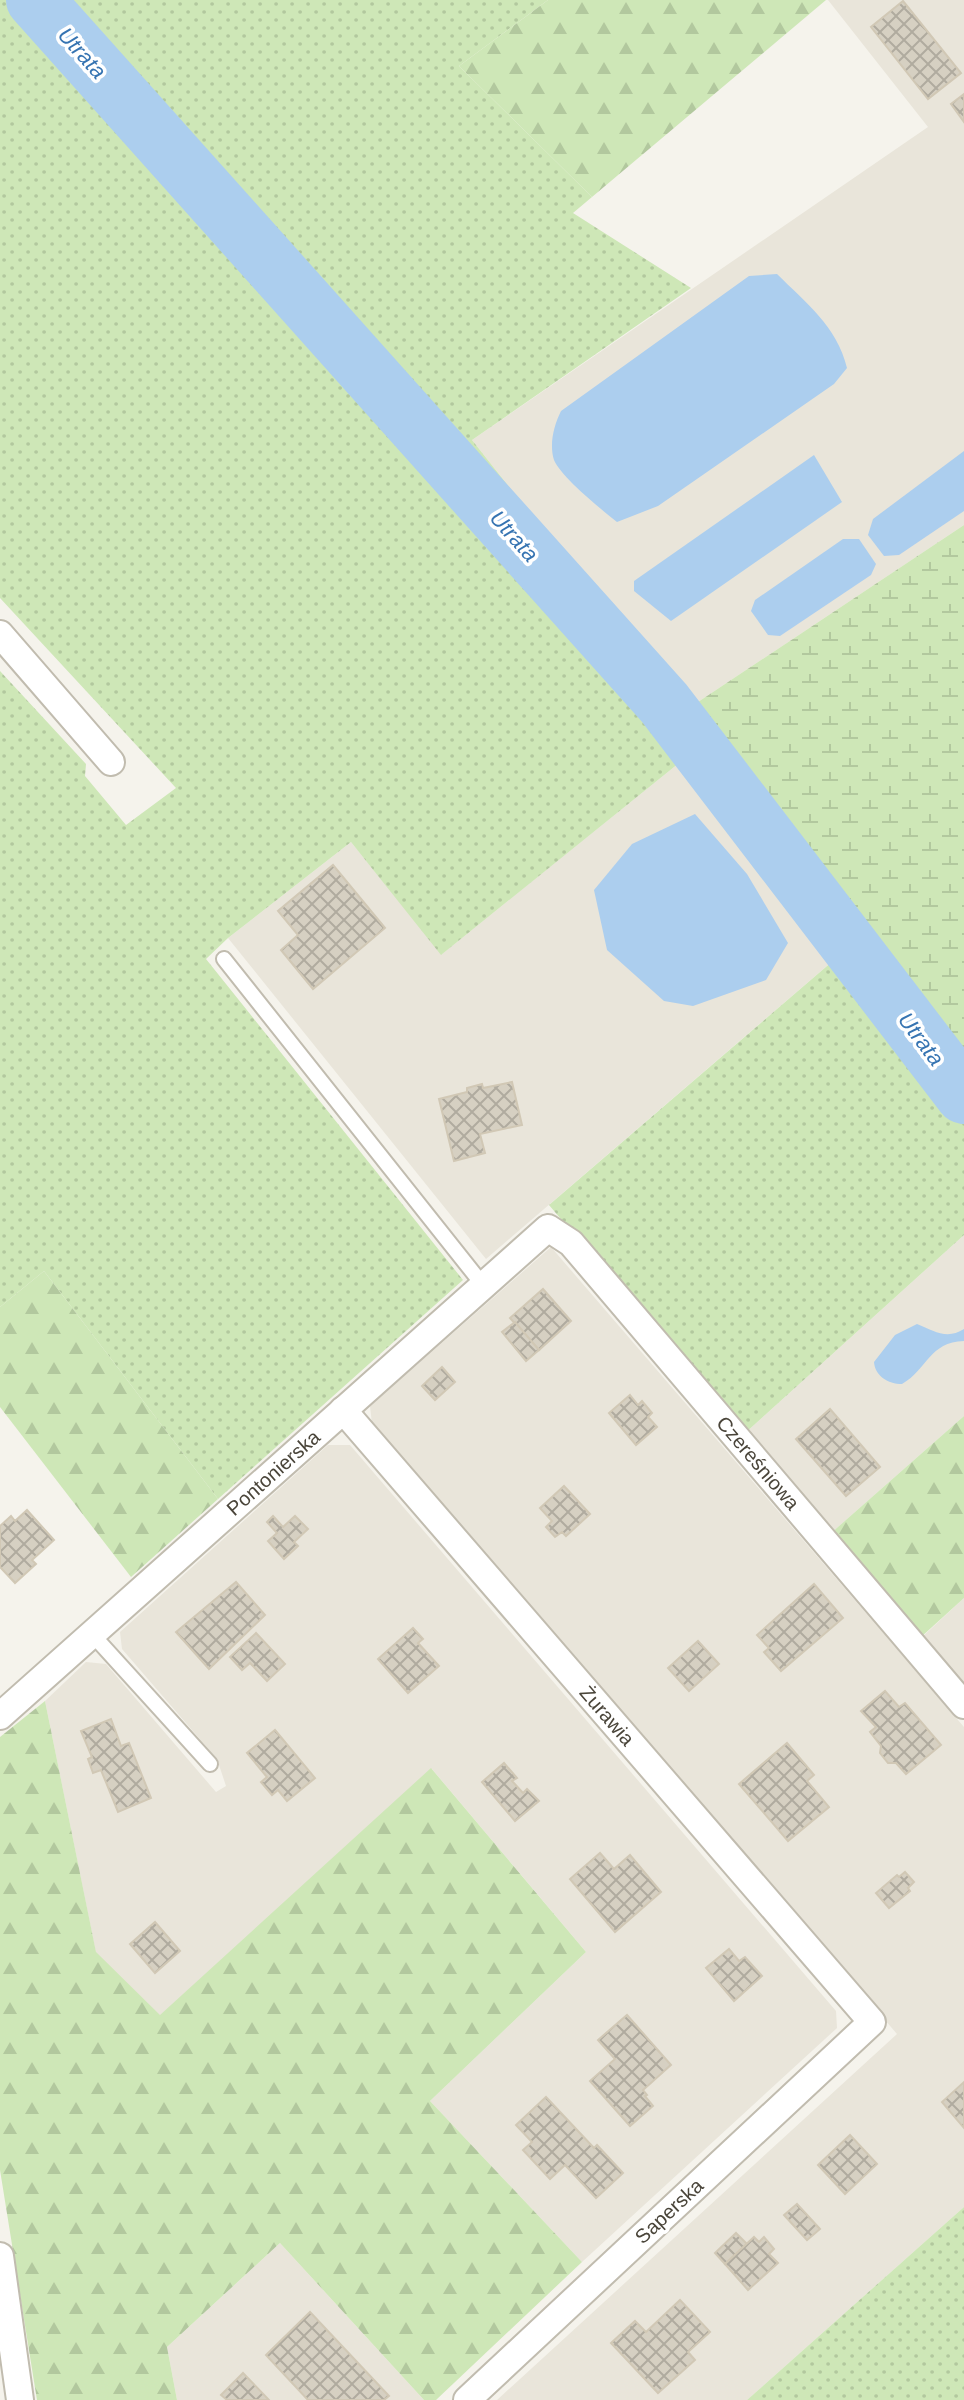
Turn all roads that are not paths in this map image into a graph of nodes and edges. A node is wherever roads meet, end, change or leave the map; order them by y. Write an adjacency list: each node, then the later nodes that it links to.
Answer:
1 (0, 634): 2 (street)
2 (111, 762)
3 (224, 959): 5 (lane)
4 (548, 1228): 5 (street, Pontonierska); 8 (street, Czereśniowa)
5 (483, 1285): 6 (street, Pontonierska)
6 (343, 1410): 7 (street, Pontonierska); 11 (street, Żurawia)
7 (92, 1634): 9 (street, Pontonierska); 10 (lane)
8 (964, 1705)
9 (0, 1716)
10 (210, 1764)
11 (872, 2022): 14 (street, Saperska)
12 (0, 2256): 13 (street)
13 (20, 2400)
14 (467, 2400)

